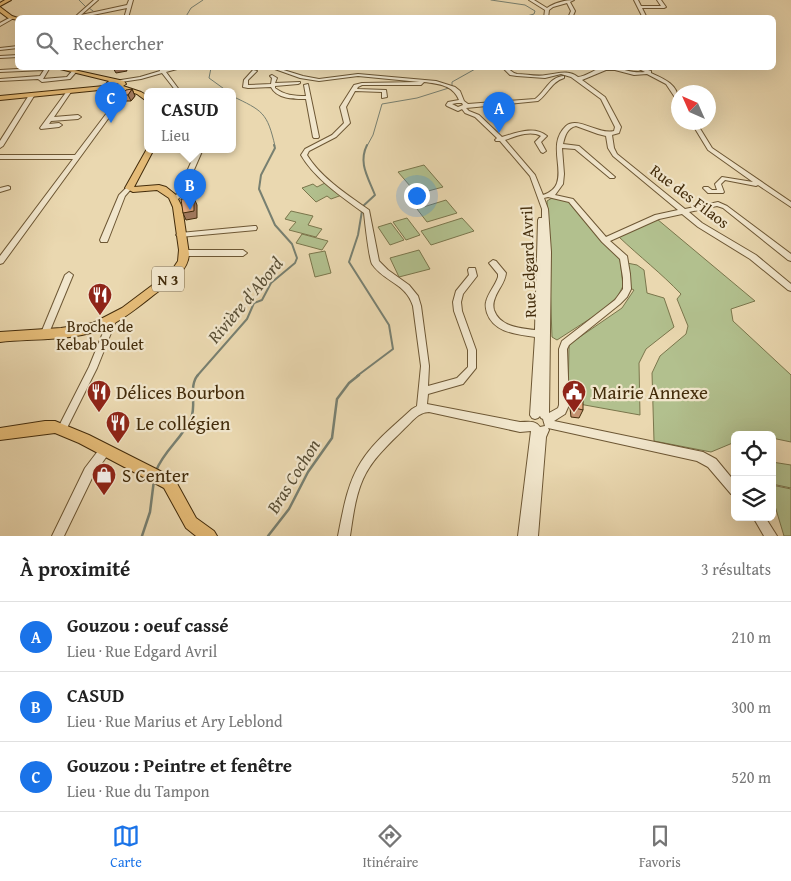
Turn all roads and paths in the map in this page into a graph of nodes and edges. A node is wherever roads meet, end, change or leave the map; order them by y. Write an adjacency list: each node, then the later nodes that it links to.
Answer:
1 (9, 0): 8 (main road)
2 (96, 0): 13 (street)
3 (131, 0): 9 (street)
4 (531, 0): 12 (street)
5 (636, 0): 10 (street)
6 (659, 0): 10 (street)
7 (570, 1): 12 (street); 17 (street)
8 (0, 5)
9 (129, 6): 14 (street); 15 (street)
10 (640, 6): 18 (street)
11 (0, 9): 19 (main road)
12 (547, 10): 16 (street)
13 (78, 15)
14 (82, 15)
15 (127, 15)
16 (546, 15)
17 (571, 15)
18 (644, 15)
19 (15, 19): 20 (street)
20 (0, 25)
21 (15, 47): 22 (street)
22 (0, 49)
23 (15, 56): 24 (street)
24 (0, 57)
25 (17, 70): 36 (street)
26 (48, 70): 41 (street)
27 (70, 70): 37 (main road)
28 (162, 70): 48 (street); 50 (street)
29 (274, 70): 44 (street)
30 (279, 70): 44 (street)
31 (507, 70): 32 (street)
32 (560, 70): 42 (street)
33 (600, 70): 42 (street)
34 (621, 70): 39 (street)
35 (644, 70): 39 (street)
36 (0, 71)
37 (75, 71): 41 (street); 48 (main road)
38 (255, 71): 46 (street)
39 (648, 73): 49 (street)
40 (272, 76): 46 (street)
41 (42, 78): 43 (street)
42 (578, 79): 59 (street); 64 (street)
43 (0, 80)
44 (306, 80): 45 (street); 46 (street); 47 (street); 47 (street)
45 (423, 81): 51 (street); 52 (street)
46 (272, 85): 56 (street)
47 (306, 85): 56 (street)
48 (116, 86): 53 (main road); 55 (main road); 73 (street)
49 (671, 87)
50 (176, 88)
51 (455, 89): 59 (street); 59 (street)
52 (355, 90): 57 (street); 100 (street)
53 (69, 92): 54 (main road); 61 (street)
54 (31, 96): 58 (main road); 67 (street)
55 (144, 97)
56 (308, 97): 65 (street)
57 (384, 97)
58 (0, 98)
59 (463, 105): 66 (street, Rue Edgard Avril)
60 (78, 117): 61 (street)
61 (50, 119): 62 (street)
62 (59, 125)
63 (698, 130): 75 (street)
64 (610, 135): 68 (street); 83 (street, Rue des Filaos)
65 (316, 137)
66 (500, 140): 69 (street); 80 (street, Rue Edgard Avril)
67 (0, 146)
68 (560, 146): 74 (street); 80 (street)
69 (543, 151)
70 (148, 153): 77 (main road)
71 (198, 153): 81 (street)
72 (0, 157): 73 (street)
73 (77, 157): 91 (street)
74 (612, 177)
75 (761, 184): 78 (street); 82 (street)
76 (8, 188): 79 (street)
77 (129, 188): 81 (main road); 86 (street)
78 (706, 188)
79 (0, 190)
80 (543, 196): 87 (street); 98 (street, Rue Edgard Avril)
81 (176, 198): 85 (main road, N 3)
82 (791, 205)
83 (685, 211): 87 (street); 90 (street); 95 (street, Rue des Filaos)
84 (254, 228): 85 (street)
85 (180, 235): 88 (main road, N 3)
86 (104, 240)
87 (605, 240): 102 (street)
88 (184, 253): 89 (street); 96 (main road, N 3)
89 (243, 253)
90 (791, 258)
91 (1, 260)
92 (493, 263): 98 (street)
93 (472, 270): 100 (street)
94 (69, 275): 97 (street)
95 (791, 288)
96 (113, 318): 97 (main road, N 3); 103 (street)
97 (45, 333): 99 (main road, N 3)
98 (543, 335): 102 (street, Rue Edgard Avril)
99 (0, 337)
100 (424, 391): 101 (street)
101 (422, 408): 102 (street); 110 (street)
102 (540, 422): 106 (street); 111 (street, Rue Edgard Avril); 112 (street, Rue Edgard Avril)
103 (62, 429): 104 (main road); 105 (main road)
104 (0, 434)
105 (105, 450): 108 (street); 109 (main road)
106 (731, 485)
107 (761, 521): 113 (street)
108 (58, 536)
109 (209, 536)
110 (344, 536)
111 (524, 536)
112 (532, 536)
113 (770, 536)

